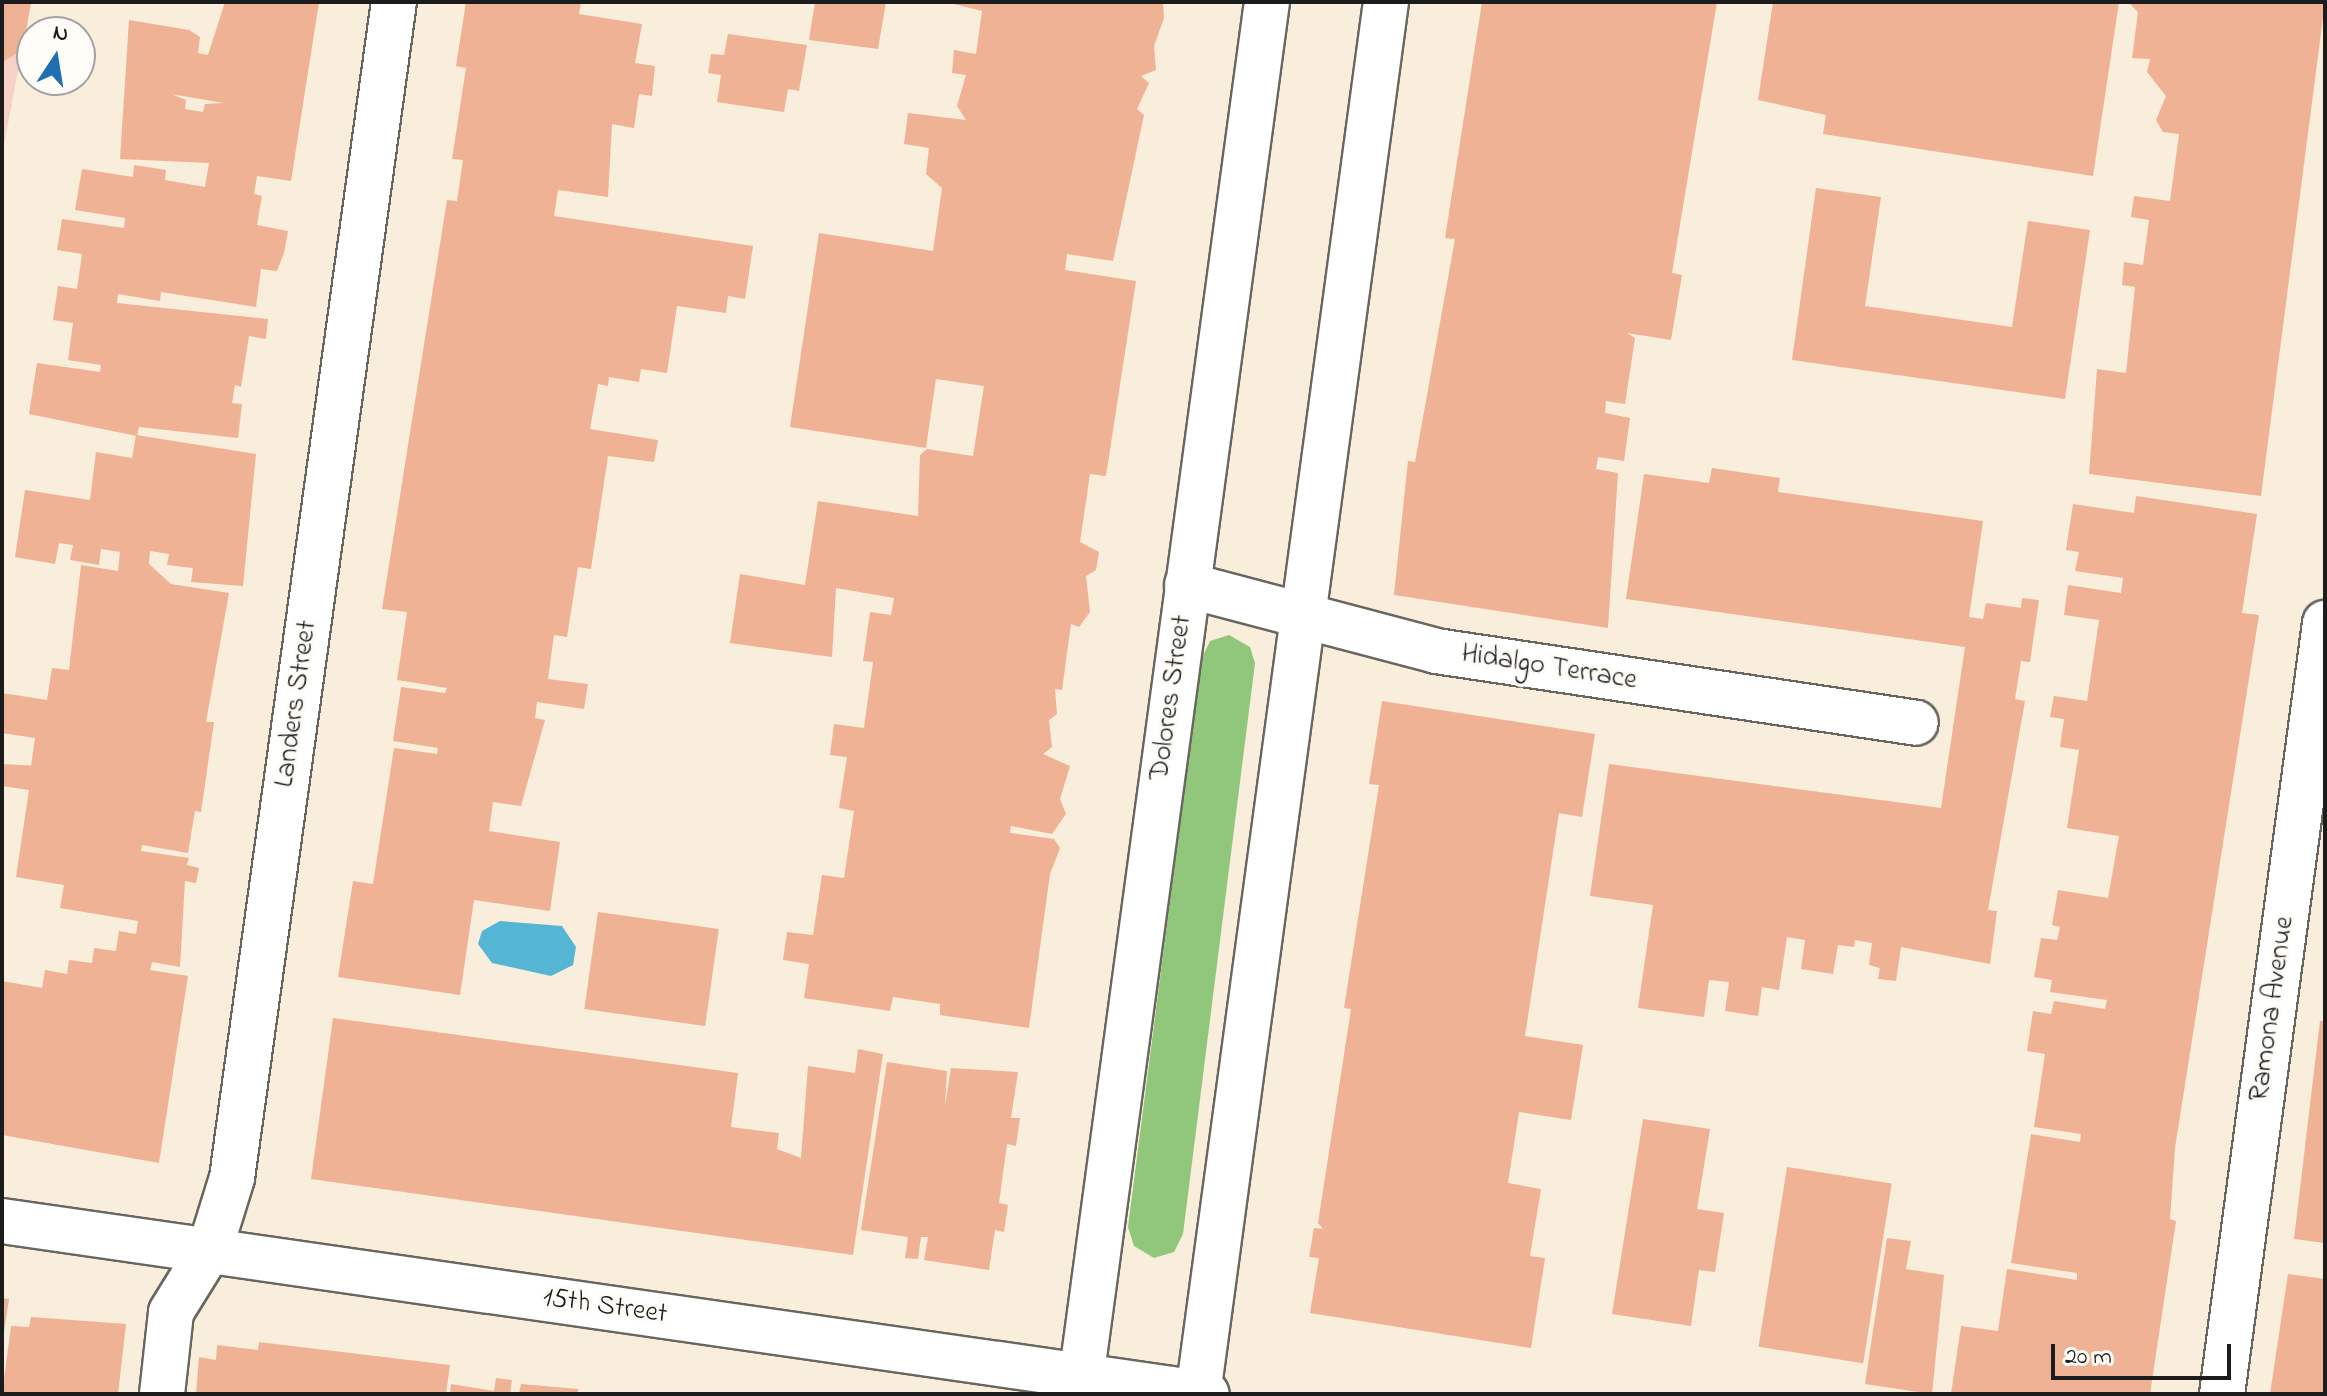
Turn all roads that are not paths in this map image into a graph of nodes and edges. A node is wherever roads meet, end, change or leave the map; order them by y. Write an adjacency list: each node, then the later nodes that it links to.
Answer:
1 (394, 2): 9 (street, Landers Street)
2 (1267, 2): 4 (street, Dolores Street)
3 (1386, 2): 5 (street)
4 (1187, 585): 5 (street, Hidalgo Terrace); 10 (street, Dolores Street)
5 (1303, 616): 7 (street, Hidalgo Terrace); 12 (street)
6 (2325, 623): 14 (street, Ramona Avenue)
7 (1916, 723)
8 (2, 1221): 9 (street, 15th Street)
9 (210, 1249): 10 (street, 15th Street); 11 (street, Landers Street)
10 (1080, 1386): 12 (street, 15th Street)
11 (162, 1394)
12 (1198, 1394): 13 (street, 15th Street)
13 (1207, 1394)
14 (2222, 1394)

